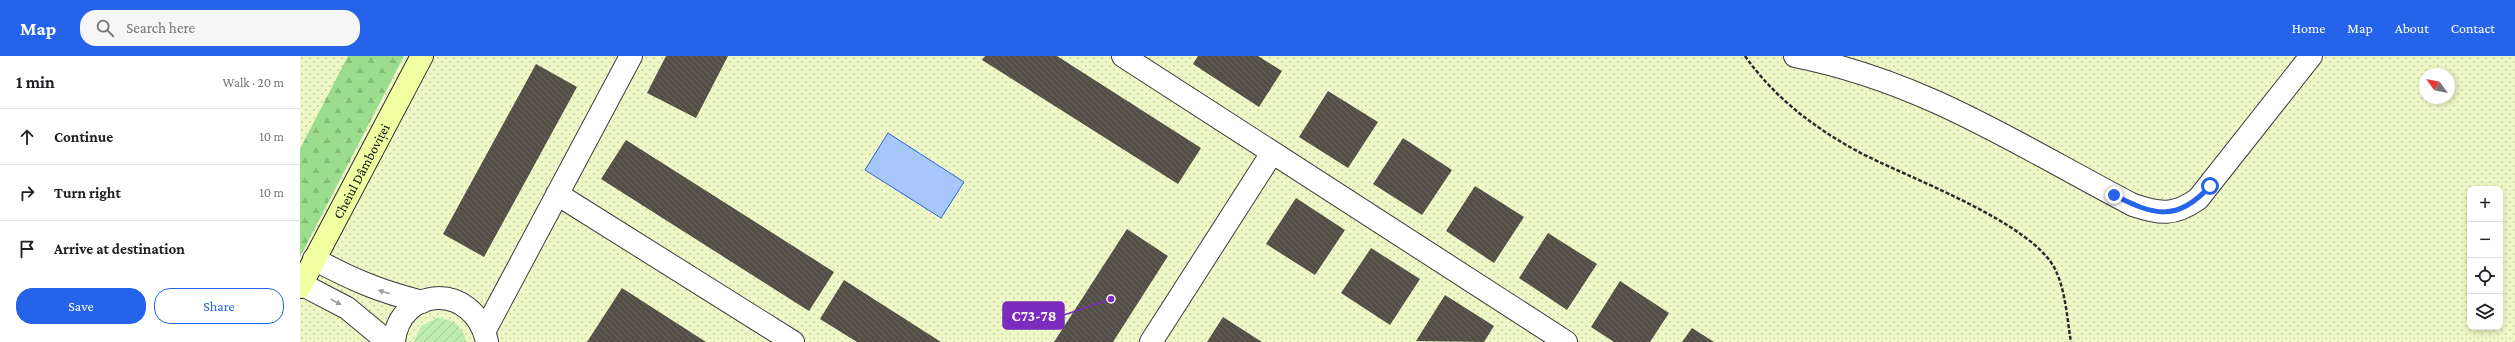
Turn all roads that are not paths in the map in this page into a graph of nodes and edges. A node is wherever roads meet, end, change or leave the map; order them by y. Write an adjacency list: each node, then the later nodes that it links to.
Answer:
1 (422, 56): 8 (street, Cheiul Dâmboviței)
2 (631, 56): 7 (street)
3 (1123, 56): 6 (street)
4 (1795, 56): 5 (street)
5 (2311, 56)
6 (1272, 154): 15 (street); 16 (street)
7 (557, 194): 11 (street); 14 (street)
8 (314, 260): 9 (street, Cheiul Dâmboviței); 10 (street, one-way to 8)
9 (301, 285): 12 (street, one-way to 12)
10 (422, 302): 11 (street); 13 (street)
11 (486, 336)
12 (388, 342)
13 (394, 342)
14 (793, 342)
15 (1151, 342)
16 (1566, 342)

